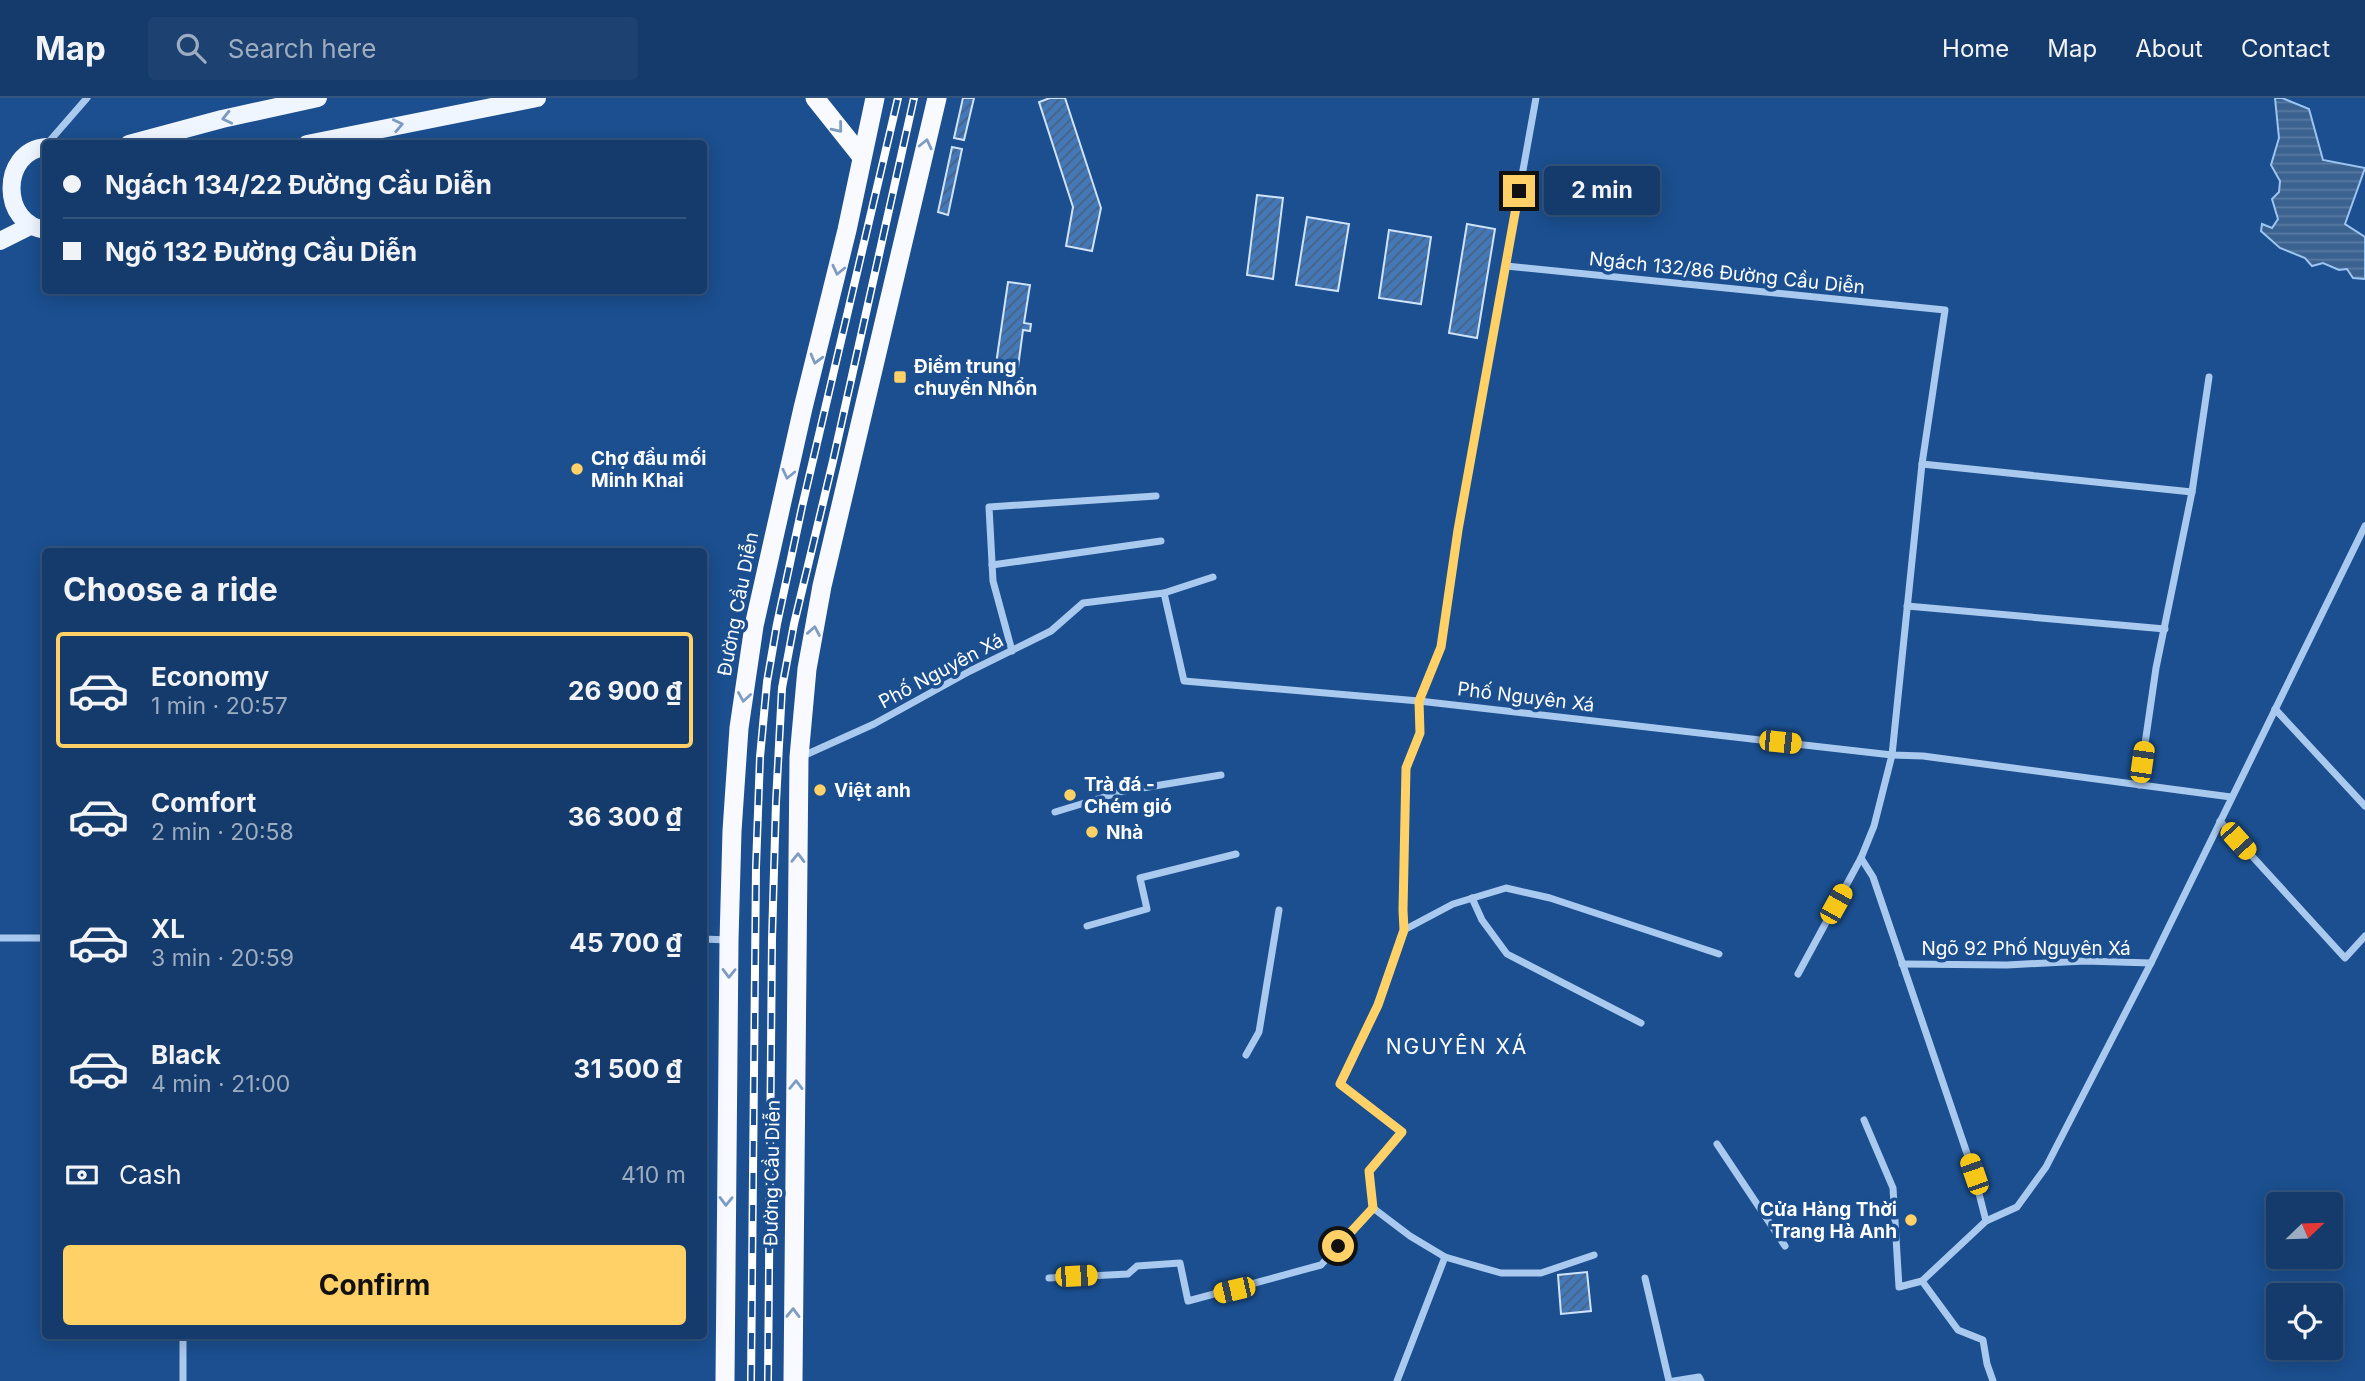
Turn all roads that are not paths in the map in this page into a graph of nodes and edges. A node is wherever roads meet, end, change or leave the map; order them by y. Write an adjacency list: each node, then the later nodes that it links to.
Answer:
1 (87, 98): 8 (street)
2 (318, 98): 9 (main road, one-way to 9)
3 (537, 98): 10 (main road, one-way to 3)
4 (815, 98): 12 (highway, one-way to 12)
5 (875, 98): 12 (highway, Đường Cầu Diễn)
6 (937, 98): 32 (highway, Đường Cầu Diễn, one-way to 6)
7 (1536, 98): 16 (street)
8 (49, 140)
9 (144, 140)
10 (327, 140)
11 (42, 146): 13 (main road)
12 (862, 157): 49 (highway, Đường Cầu Diễn, one-way to 49)
13 (3, 186): 14 (main road)
14 (38, 228): 15 (main road)
15 (0, 242)
16 (1506, 266): 18 (street, Ngách 132/86 Đường Cầu Diễn); 29 (street)
17 (2209, 377): 19 (street)
18 (1922, 464): 19 (street); 26 (street)
19 (2192, 492): 27 (street)
20 (1156, 496): 23 (street)
21 (2365, 526): 30 (street)
22 (1161, 541): 23 (street)
23 (992, 565): 28 (street)
24 (1213, 577): 25 (street)
25 (1164, 593): 28 (street, Phố Nguyên Xá); 29 (street, Phố Nguyên Xá)
26 (1908, 606): 27 (street); 31 (street)
27 (2165, 629): 34 (street)
28 (1012, 651): 32 (street, Phố Nguyên Xá)
29 (1419, 701): 31 (street, Phố Nguyên Xá); 44 (street)
30 (2276, 709): 35 (street); 36 (street)
31 (1892, 755): 34 (street, Phố Nguyên Xá); 40 (street)
32 (799, 757): 69 (highway, Đường Cầu Diễn, one-way to 32)
33 (1221, 775): 37 (street)
34 (2139, 785): 35 (street, Phố Nguyên Xá)
35 (2231, 797): 38 (street)
36 (2365, 806)
37 (1055, 812)
38 (2220, 821): 45 (street); 51 (street)
39 (1236, 854): 43 (street)
40 (1861, 858): 52 (street); 53 (street)
41 (1472, 898): 44 (street); 50 (street); 54 (street)
42 (1279, 910): 55 (street)
43 (1087, 926)
44 (1404, 930): 58 (street)
45 (2365, 936)
46 (0, 938): 47 (street)
47 (42, 938)
48 (707, 939): 49 (street)
49 (729, 940): 68 (highway, Đường Cầu Diễn, one-way to 68)
50 (1720, 954)
51 (2151, 963): 52 (street, Ngõ 92 Phố Nguyên Xá); 59 (street)
52 (1902, 964): 59 (street)
53 (1798, 974)
54 (1641, 1023)
55 (1246, 1055)
56 (1864, 1120): 65 (street)
57 (1717, 1144): 60 (street)
58 (1373, 1208): 62 (street); 63 (street)
59 (1986, 1221): 65 (street)
60 (1785, 1246)
61 (1594, 1255): 62 (street)
62 (1445, 1257): 70 (street)
63 (1049, 1278)
64 (1646, 1278): 71 (street)
65 (1922, 1281): 73 (street)
66 (183, 1339): 67 (street)
67 (183, 1381)
68 (724, 1381)
69 (793, 1381)
70 (1397, 1381)
71 (1672, 1381): 72 (street)
72 (1700, 1381)
73 (1993, 1381)

